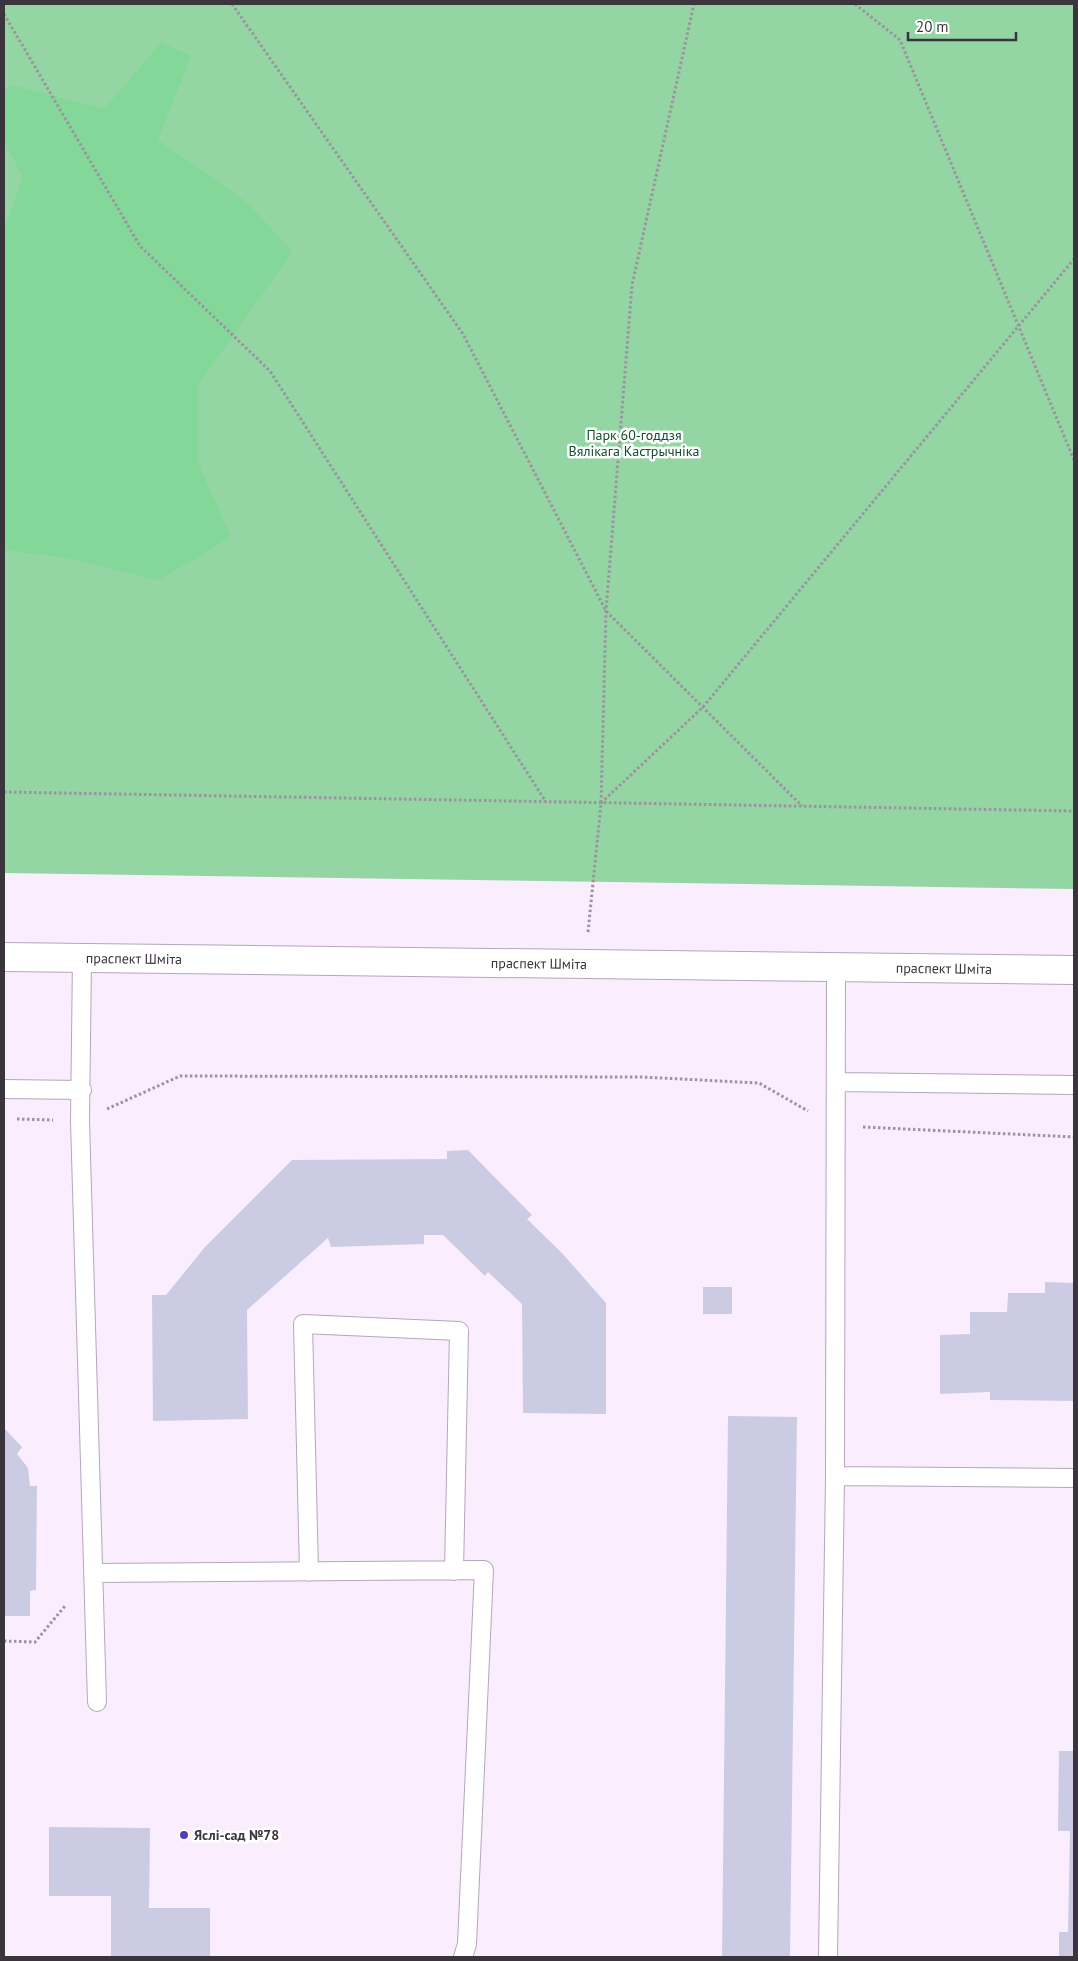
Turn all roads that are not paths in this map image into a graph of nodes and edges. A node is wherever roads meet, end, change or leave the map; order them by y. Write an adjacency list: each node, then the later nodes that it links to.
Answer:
1 (4, 957): 2 (main road, праспект Шміта)
2 (82, 958): 3 (main road, праспект Шміта); 8 (lane)
3 (836, 968): 4 (main road, праспект Шміта); 5 (lane)
4 (1074, 970)
5 (837, 1082): 6 (lane); 9 (lane)
6 (1074, 1085)
7 (4, 1089): 8 (lane)
8 (82, 1090): 13 (lane)
9 (835, 1476): 10 (lane); 16 (lane)
10 (1074, 1478)
11 (309, 1572): 12 (lane); 12 (lane); 13 (lane)
12 (454, 1572): 15 (lane)
13 (93, 1573): 14 (lane)
14 (97, 1702)
15 (463, 1957)
16 (828, 1957)

